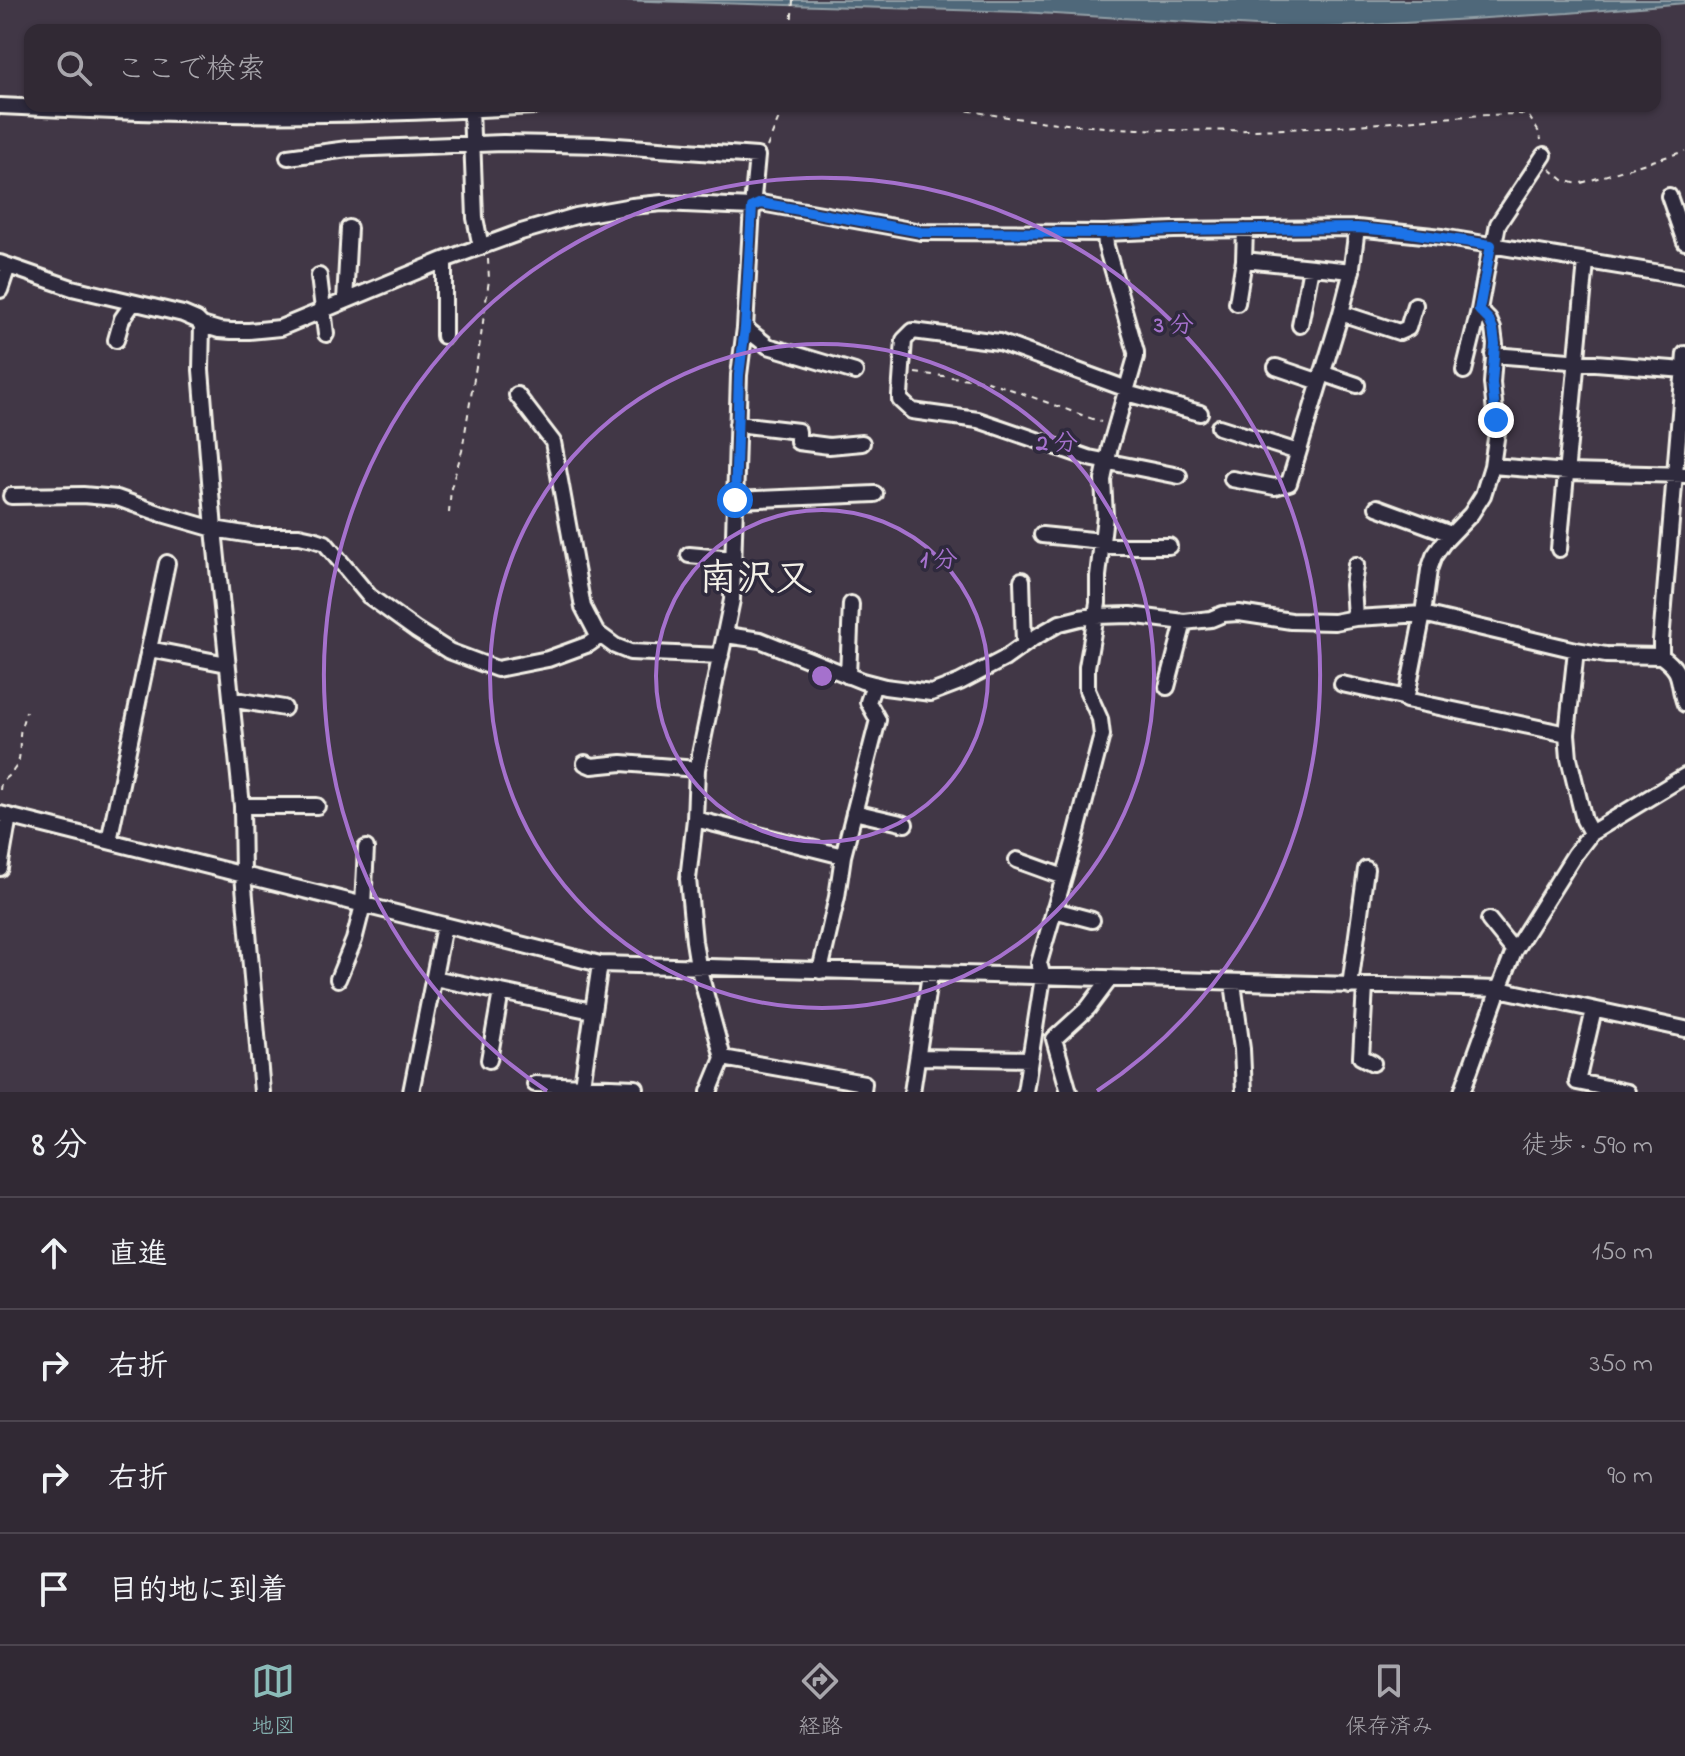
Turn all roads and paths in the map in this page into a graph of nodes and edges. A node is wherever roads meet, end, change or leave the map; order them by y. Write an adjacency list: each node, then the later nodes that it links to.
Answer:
1 (793, 0): 2 (path)
2 (791, 24)
3 (0, 106): 4 (street)
4 (24, 107)
5 (162, 112): 6 (street)
6 (410, 112)
7 (471, 112): 10 (street)
8 (781, 112): 13 (path)
9 (972, 112): 12 (path)
10 (472, 144): 13 (street); 14 (street); 23 (street)
11 (1685, 151): 12 (path)
12 (1544, 155): 22 (street)
13 (757, 156): 16 (street)
14 (288, 157)
15 (1669, 196): 21 (street)
16 (752, 207): 20 (street); 23 (street); 42 (street)
17 (349, 228): 33 (street)
18 (1357, 228): 19 (street); 22 (street); 29 (street)
19 (1245, 229): 20 (street); 25 (street)
20 (1105, 233): 56 (street)
21 (1684, 236)
22 (1492, 245): 26 (street); 37 (street)
23 (483, 246): 24 (street); 74 (path)
24 (444, 260): 33 (street); 44 (street)
25 (1244, 260): 28 (street); 35 (street)
26 (1586, 262): 31 (street); 48 (street)
27 (4, 264): 32 (street); 34 (street)
28 (1311, 267): 29 (street); 41 (street)
29 (1352, 271): 39 (street)
30 (319, 276): 38 (street)
31 (1685, 277)
32 (0, 290)
33 (345, 301): 38 (street)
34 (133, 303): 40 (street); 45 (street)
35 (1237, 303)
36 (1415, 305): 39 (street)
37 (1479, 310): 47 (street); 51 (street)
38 (323, 311): 40 (street); 43 (street)
39 (1341, 313): 54 (street)
40 (202, 325): 76 (street)
41 (1300, 325)
42 (745, 328): 52 (street); 59 (street)
43 (326, 334)
44 (444, 336)
45 (116, 340)
46 (1685, 354): 50 (street)
47 (1493, 355): 48 (street); 65 (street)
48 (1578, 362): 50 (street); 66 (street)
49 (1276, 367): 54 (street)
50 (1684, 370): 67 (street)
51 (1464, 371)
52 (855, 372)
53 (902, 372): 56 (street); 60 (path); 64 (street)
54 (1321, 378): 55 (street); 63 (street)
55 (1357, 385)
56 (1126, 391): 58 (street); 60 (street)
57 (517, 395): 93 (street)
58 (1200, 413)
59 (737, 424): 62 (street); 72 (street)
60 (1116, 427): 64 (street)
61 (1219, 427): 63 (street)
62 (862, 443)
63 (1298, 452): 69 (street)
64 (1107, 463): 68 (street); 79 (street)
65 (1492, 466): 66 (street); 77 (street)
66 (1568, 472): 67 (street); 81 (street)
67 (1681, 475): 75 (street)
68 (1179, 476)
69 (1232, 479)
70 (875, 494): 72 (street)
71 (11, 496): 76 (street)
72 (735, 500): 83 (street)
73 (1377, 507): 77 (street)
74 (449, 513)
75 (1678, 521): 99 (street)
76 (214, 529): 93 (street); 100 (street)
77 (1451, 534): 88 (street)
78 (1042, 535): 79 (street)
79 (1102, 543): 80 (street); 89 (street)
80 (1169, 546)
81 (1559, 549)
82 (689, 555): 83 (street)
83 (734, 559): 92 (street)
84 (167, 563): 95 (street)
85 (1356, 565): 90 (street)
86 (1022, 580): 94 (street)
87 (851, 604): 101 (street)
88 (1423, 614): 90 (street); 96 (street); 105 (street)
89 (1095, 616): 91 (street); 94 (street); 129 (street)
90 (1355, 618): 91 (street)
91 (1184, 622): 104 (street)
92 (726, 635): 97 (street); 101 (street)
93 (600, 636): 97 (street)
94 (1024, 644): 102 (street)
95 (149, 649): 100 (street); 122 (street)
96 (1576, 650): 99 (street); 110 (street)
97 (721, 656): 112 (street)
98 (1685, 657): 99 (street)
99 (1664, 658): 107 (street)
100 (227, 664): 106 (street)
101 (848, 676): 102 (street)
102 (874, 684): 117 (street)
103 (1342, 684): 105 (street)
104 (1167, 687)
105 (1407, 698): 110 (street)
106 (232, 701): 108 (street); 115 (street)
107 (1685, 704)
108 (284, 708)
109 (26, 711): 114 (path)
110 (1567, 734): 121 (street)
111 (585, 763): 112 (street)
112 (697, 769): 119 (street)
113 (1685, 776): 121 (street)
114 (0, 790)
115 (242, 806): 116 (street); 128 (street)
116 (317, 806)
117 (854, 812): 120 (street); 124 (street)
118 (4, 815): 122 (street); 126 (street)
119 (695, 819): 124 (street); 137 (street)
120 (905, 824)
121 (1591, 833): 135 (street)
122 (109, 841): 128 (street)
123 (366, 848): 130 (street)
124 (843, 856): 138 (street)
125 (1017, 860): 129 (street)
126 (0, 868)
127 (1366, 869): 145 (street)
128 (243, 875): 130 (street); 160 (street)
129 (1064, 877): 131 (street)
130 (363, 905): 134 (street); 142 (street)
131 (1054, 910): 132 (street); 140 (street)
132 (1092, 920)
133 (1489, 920): 135 (street)
134 (444, 926): 136 (street); 141 (street)
135 (1514, 951): 146 (street)
136 (600, 964): 137 (street); 149 (street)
137 (698, 966): 138 (street); 152 (street)
138 (820, 971): 139 (street)
139 (930, 974): 140 (street); 151 (street)
140 (1043, 977): 143 (street); 153 (street)
141 (434, 978): 147 (street); 161 (street)
142 (338, 979)
143 (1109, 980): 144 (street); 166 (street)
144 (1233, 983): 145 (street); 167 (street)
145 (1358, 987): 146 (street); 155 (street)
146 (1499, 989): 148 (street); 168 (street)
147 (501, 992): 149 (street); 154 (street)
148 (1594, 1010): 150 (street); 169 (street)
149 (592, 1011): 157 (street)
150 (1685, 1029)
151 (918, 1057): 153 (street); 164 (street)
152 (723, 1058): 162 (street); 163 (street)
153 (1030, 1059): 165 (street)
154 (489, 1060)
155 (1373, 1063)
156 (535, 1084): 157 (street)
157 (582, 1085): 159 (street)
158 (636, 1088): 159 (street)
159 (600, 1089)
160 (262, 1092)
161 (411, 1092)
162 (709, 1092)
163 (863, 1092)
164 (912, 1092)
165 (1025, 1092)
166 (1069, 1092)
167 (1244, 1092)
168 (1462, 1092)
169 (1627, 1092)

